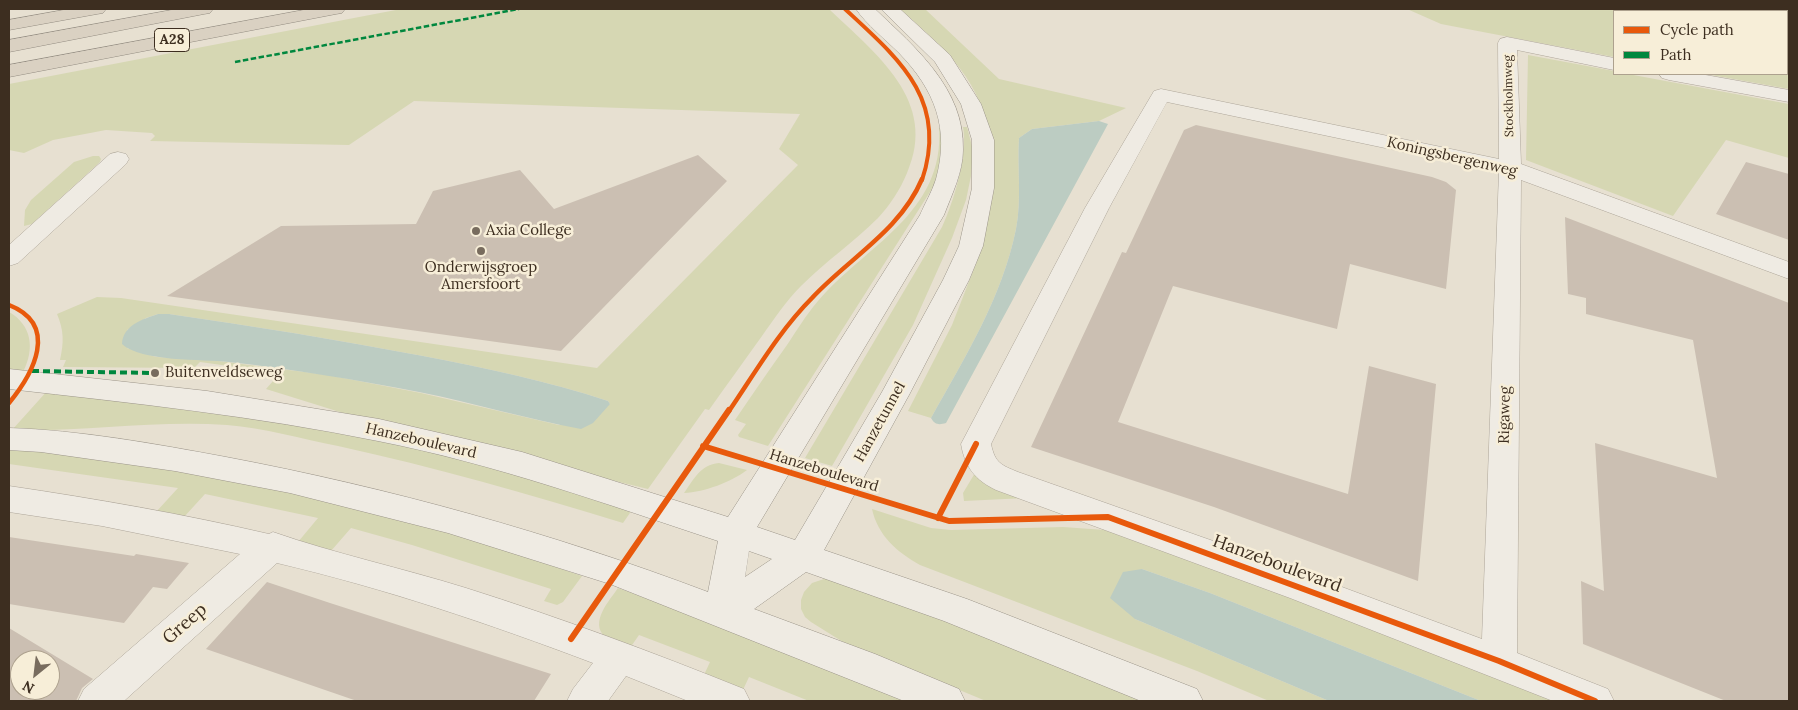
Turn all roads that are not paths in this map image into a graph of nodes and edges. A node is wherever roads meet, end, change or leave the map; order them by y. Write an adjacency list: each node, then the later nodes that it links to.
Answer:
1 (97, 9): 6 (highway)
2 (204, 9): 7 (highway, A28)
3 (336, 9): 9 (highway, A28)
4 (865, 9): 20 (street)
5 (890, 9): 22 (street, Hanzetunnel)
6 (9, 25)
7 (9, 46)
8 (1613, 64): 14 (street, Stockholmweg)
9 (9, 71)
10 (1674, 75): 12 (street)
11 (1161, 95): 14 (street, Koningsbergenweg); 25 (street, Hanzeboulevard)
12 (1789, 96)
13 (118, 159): 15 (street)
14 (1510, 168): 16 (street, Koningsbergenweg); 25 (street, Rigaweg)
15 (9, 258)
16 (1789, 271)
17 (9, 379): 20 (street, Hanzeboulevard)
18 (9, 439): 23 (street)
19 (9, 499): 21 (street)
20 (736, 533): 22 (street, Hanzeboulevard); 23 (street)
21 (273, 546): 24 (street); 26 (street, Greep)
22 (803, 556): 23 (street, Hanzetunnel); 30 (street, Hanzeboulevard)
23 (722, 612): 29 (street)
24 (620, 656): 27 (street); 28 (street)
25 (1499, 661): 31 (street, Hanzeboulevard)
26 (97, 701)
27 (586, 701)
28 (731, 701)
29 (946, 701)
30 (1184, 701)
31 (1595, 701)

